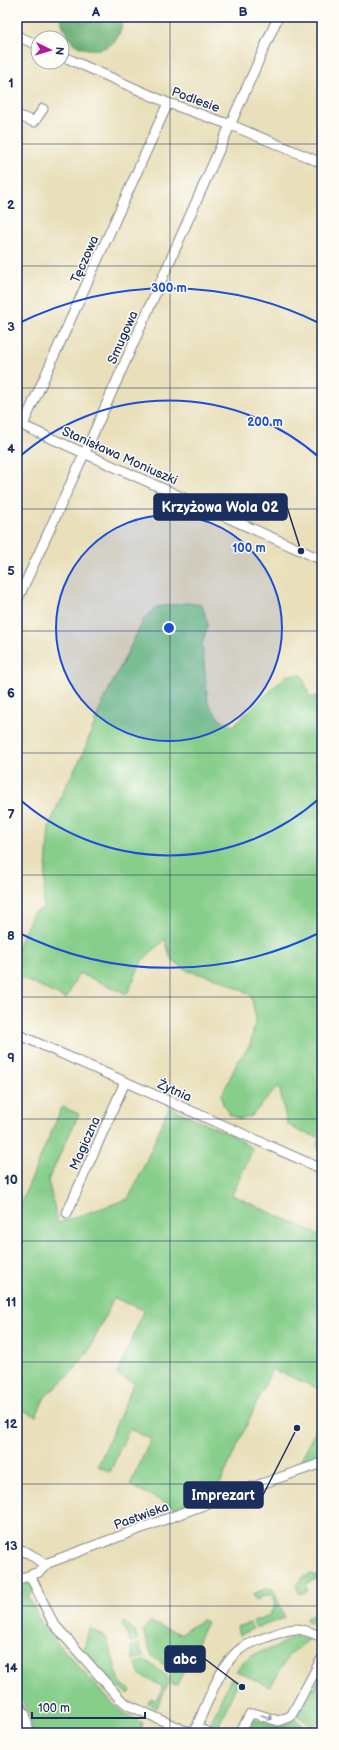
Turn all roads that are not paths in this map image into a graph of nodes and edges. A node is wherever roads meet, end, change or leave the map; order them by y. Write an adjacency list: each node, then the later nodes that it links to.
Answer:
1 (278, 17): 8 (street, Smugowa)
2 (17, 36): 3 (street)
3 (30, 42)
4 (70, 60): 5 (street, Podlesie)
5 (168, 103): 8 (street, Podlesie); 10 (street, Tęczowa)
6 (43, 109): 7 (street)
7 (17, 115)
8 (231, 125): 9 (street, Podlesie); 11 (street, Smugowa)
9 (322, 163)
10 (20, 424): 11 (street, Stanisława Moniuszki)
11 (85, 453): 12 (street, Stanisława Moniuszki); 13 (street, Smugowa)
12 (322, 560)
13 (17, 601)
14 (17, 1034): 15 (street, Żytnia)
15 (125, 1082): 16 (street, Żytnia); 17 (street, Magiczna)
16 (322, 1169)
17 (67, 1213)
18 (322, 1463): 20 (street, Pastwiska)
19 (17, 1548): 20 (street)
20 (46, 1565): 21 (street, Pastwiska)
21 (30, 1575): 22 (street, Pastwiska); 26 (street)
22 (17, 1580)
23 (322, 1637): 26 (street)
24 (322, 1658): 29 (street, one-way to 24)
25 (17, 1702): 27 (street)
26 (193, 1731): 28 (street)
27 (28, 1733)
28 (209, 1733)
29 (240, 1733)

